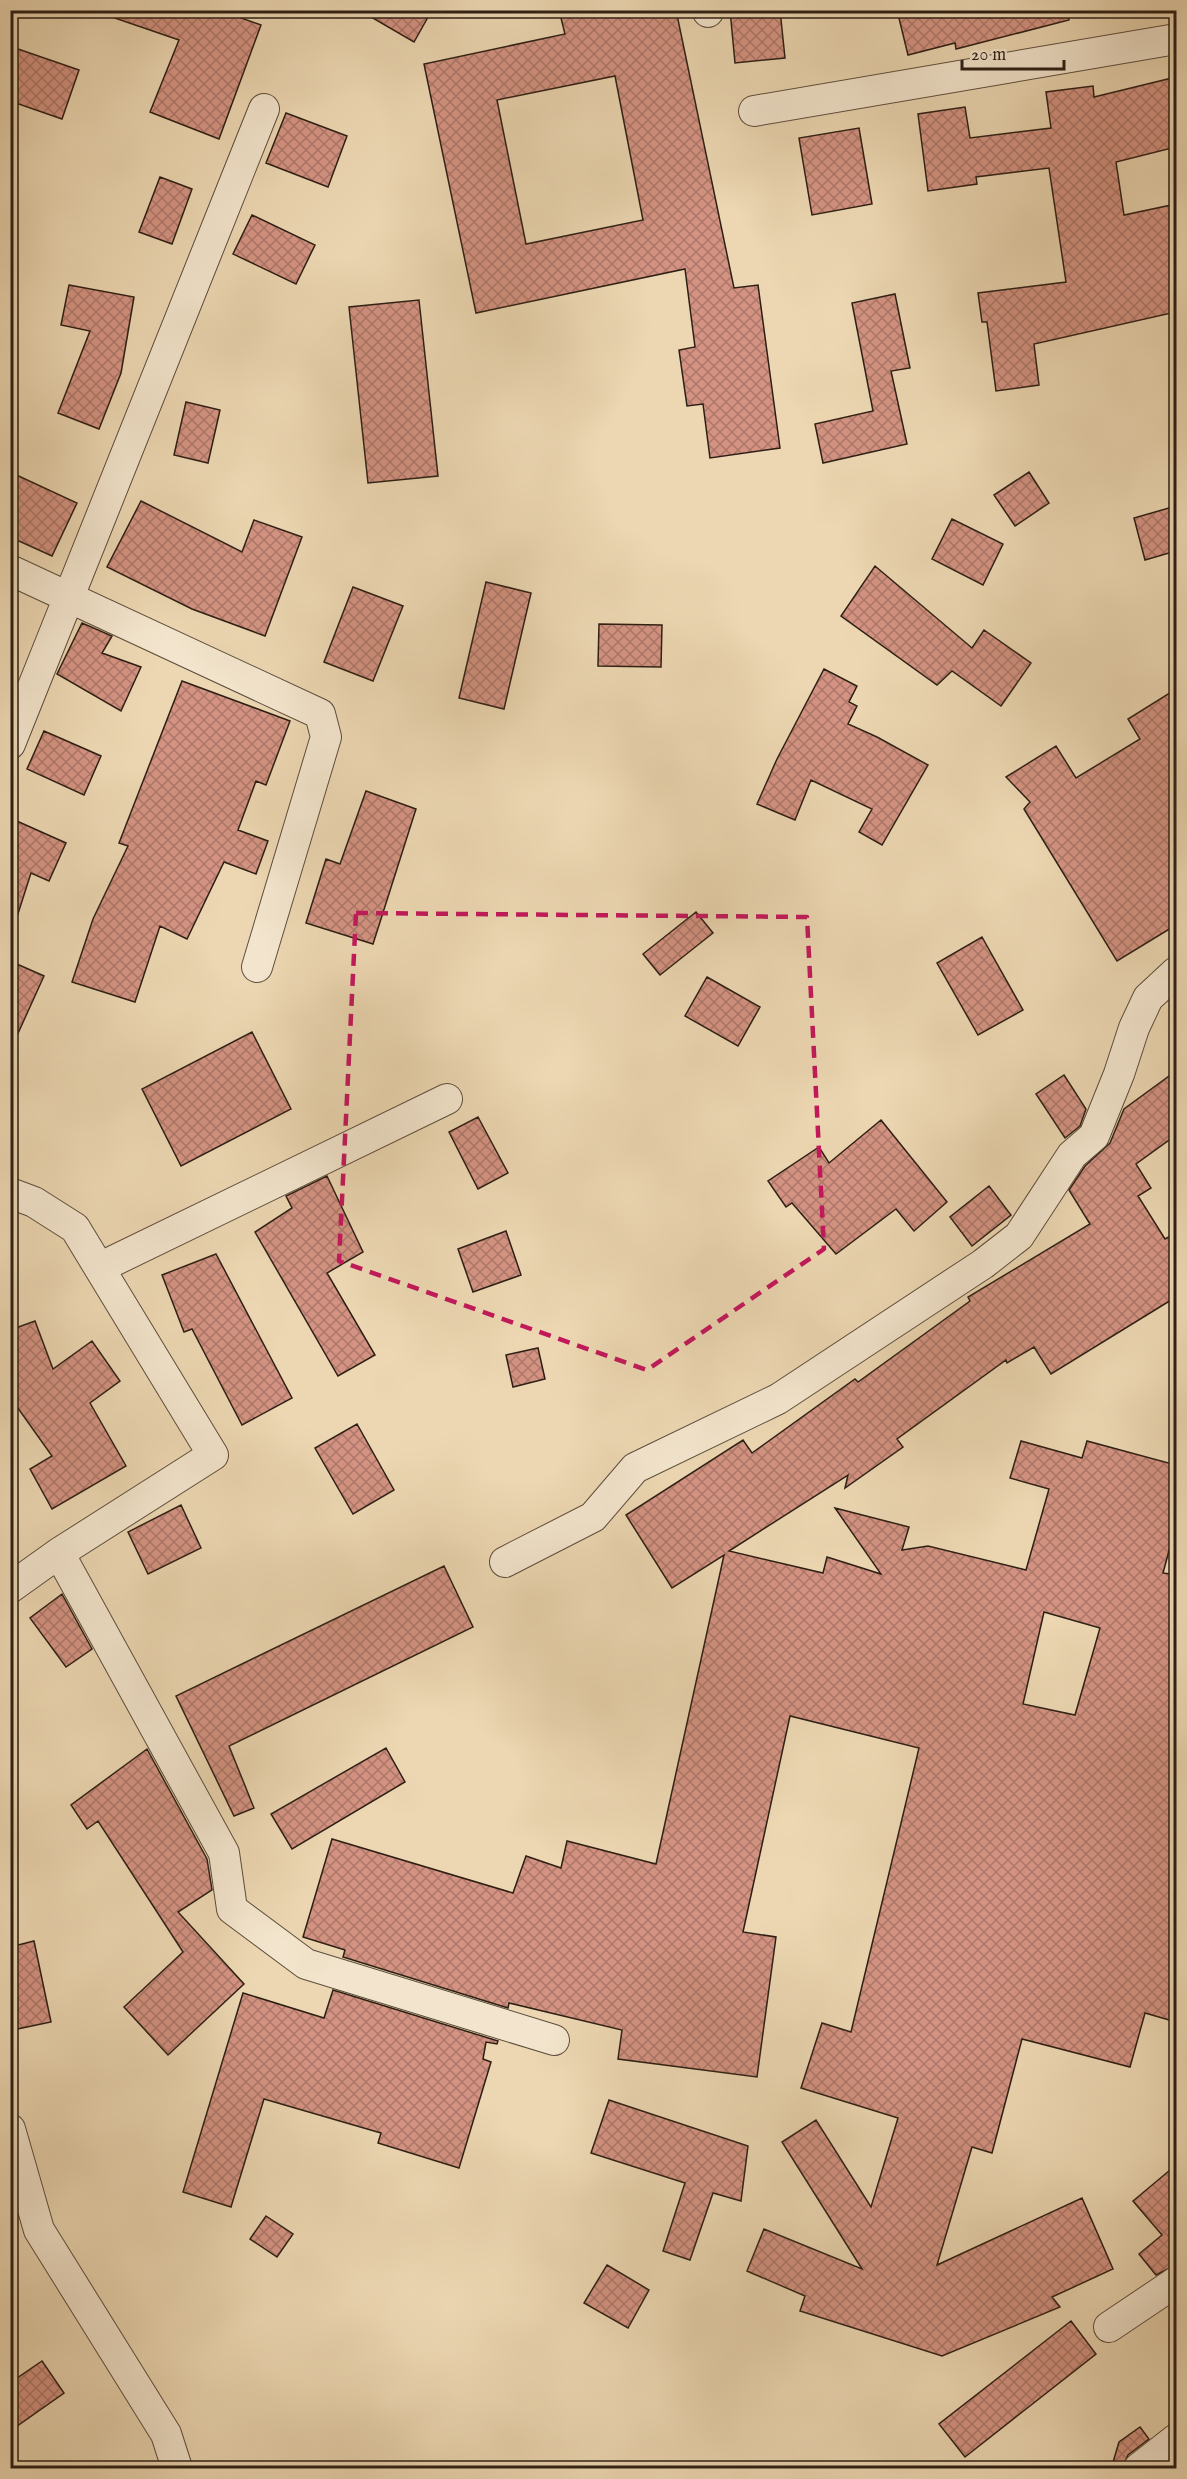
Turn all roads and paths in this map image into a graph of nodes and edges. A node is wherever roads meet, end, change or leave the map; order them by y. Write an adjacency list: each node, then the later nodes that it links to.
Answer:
1 (1176, 39): 3 (street)
2 (264, 109): 5 (street)
3 (754, 111)
4 (10, 570): 5 (street)
5 (70, 596): 6 (street); 7 (street)
6 (10, 744)
7 (257, 967)
8 (1176, 972): 13 (street)
9 (447, 1099): 11 (street)
10 (10, 1193): 11 (street)
11 (101, 1267): 12 (street)
12 (59, 1553): 14 (street); 15 (street)
13 (505, 1562)
14 (10, 1587)
15 (554, 2040)
16 (10, 2129): 20 (street)
17 (1176, 2282): 18 (street)
18 (1109, 2327)
19 (1176, 2439): 21 (street)
20 (177, 2469)
21 (1139, 2469)

